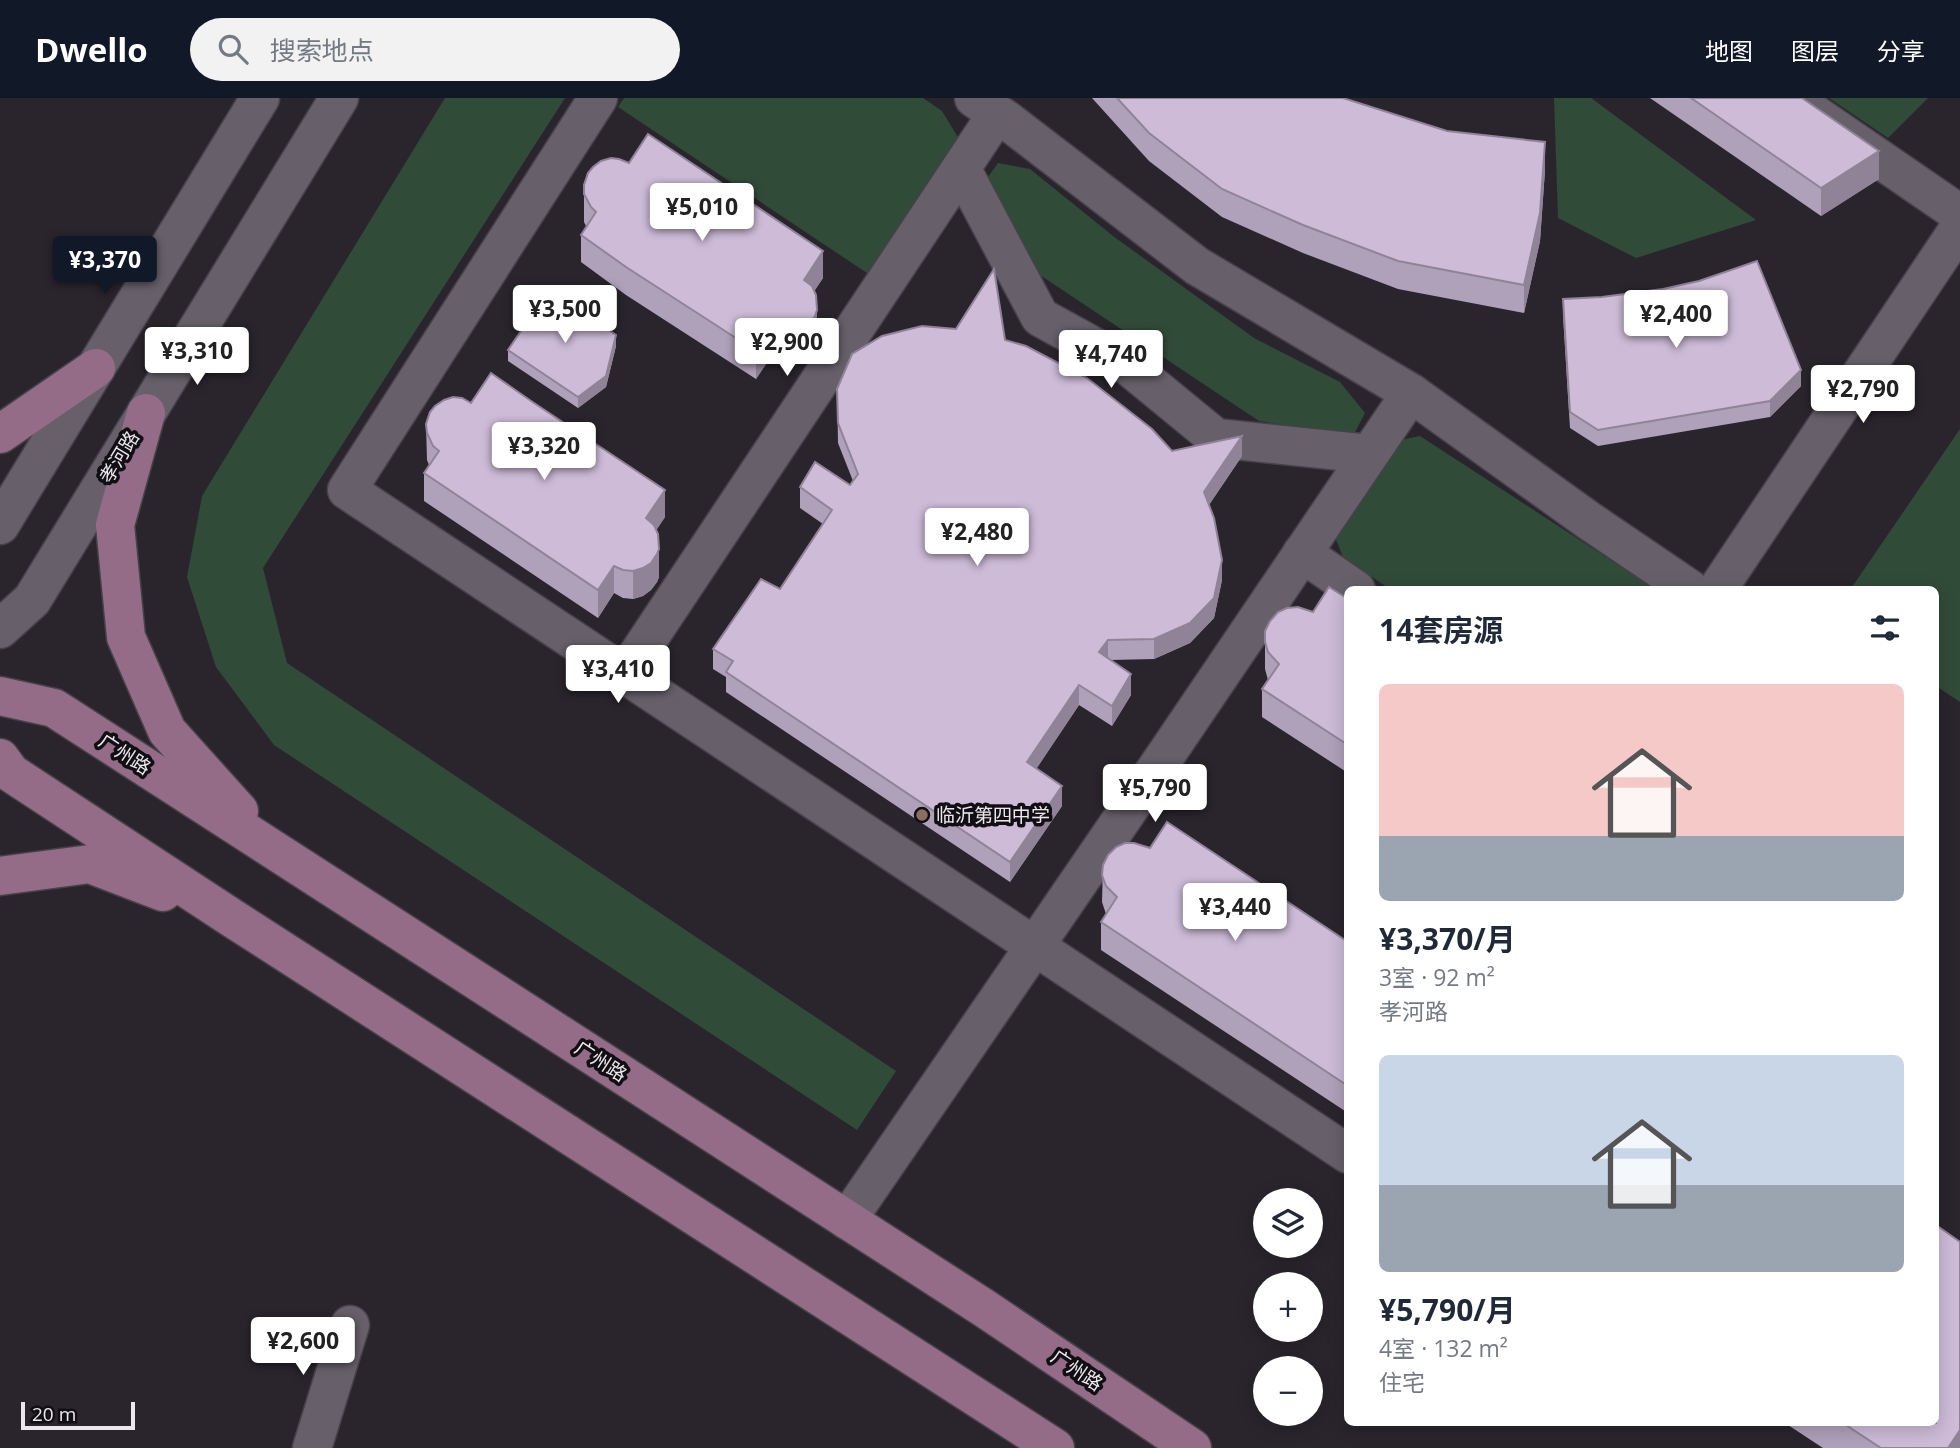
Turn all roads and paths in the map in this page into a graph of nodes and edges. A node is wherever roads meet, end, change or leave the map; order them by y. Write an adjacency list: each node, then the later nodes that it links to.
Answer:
1 (260, 98): 9 (street)
2 (339, 98): 11 (street, 孝河路)
3 (598, 98): 20 (street)
4 (1791, 98): 7 (street)
5 (985, 106): 6 (street); 10 (street)
6 (961, 169): 13 (street); 20 (street)
7 (1960, 214)
8 (1960, 227): 18 (street)
9 (96, 368): 12 (main road); 14 (street)
10 (1411, 393): 13 (street); 17 (street)
11 (146, 413): 19 (street, 孝河路); 23 (main road)
12 (0, 434)
13 (1369, 454): 15 (street)
14 (0, 526)
15 (1302, 553): 16 (street); 26 (street)
16 (1350, 586)
17 (1685, 586)
18 (1720, 586)
19 (0, 629)
20 (625, 674): 26 (street)
21 (0, 695): 23 (main road, 广州路)
22 (0, 758): 25 (main road)
23 (273, 848): 28 (main road, 广州路)
24 (0, 876): 25 (main road)
25 (232, 918): 30 (main road)
26 (1035, 946): 27 (street); 28 (street)
27 (1344, 1151)
28 (847, 1220): 32 (main road, 广州路)
29 (350, 1325): 31 (street)
30 (1042, 1444)
31 (312, 1448)
32 (1192, 1448)

